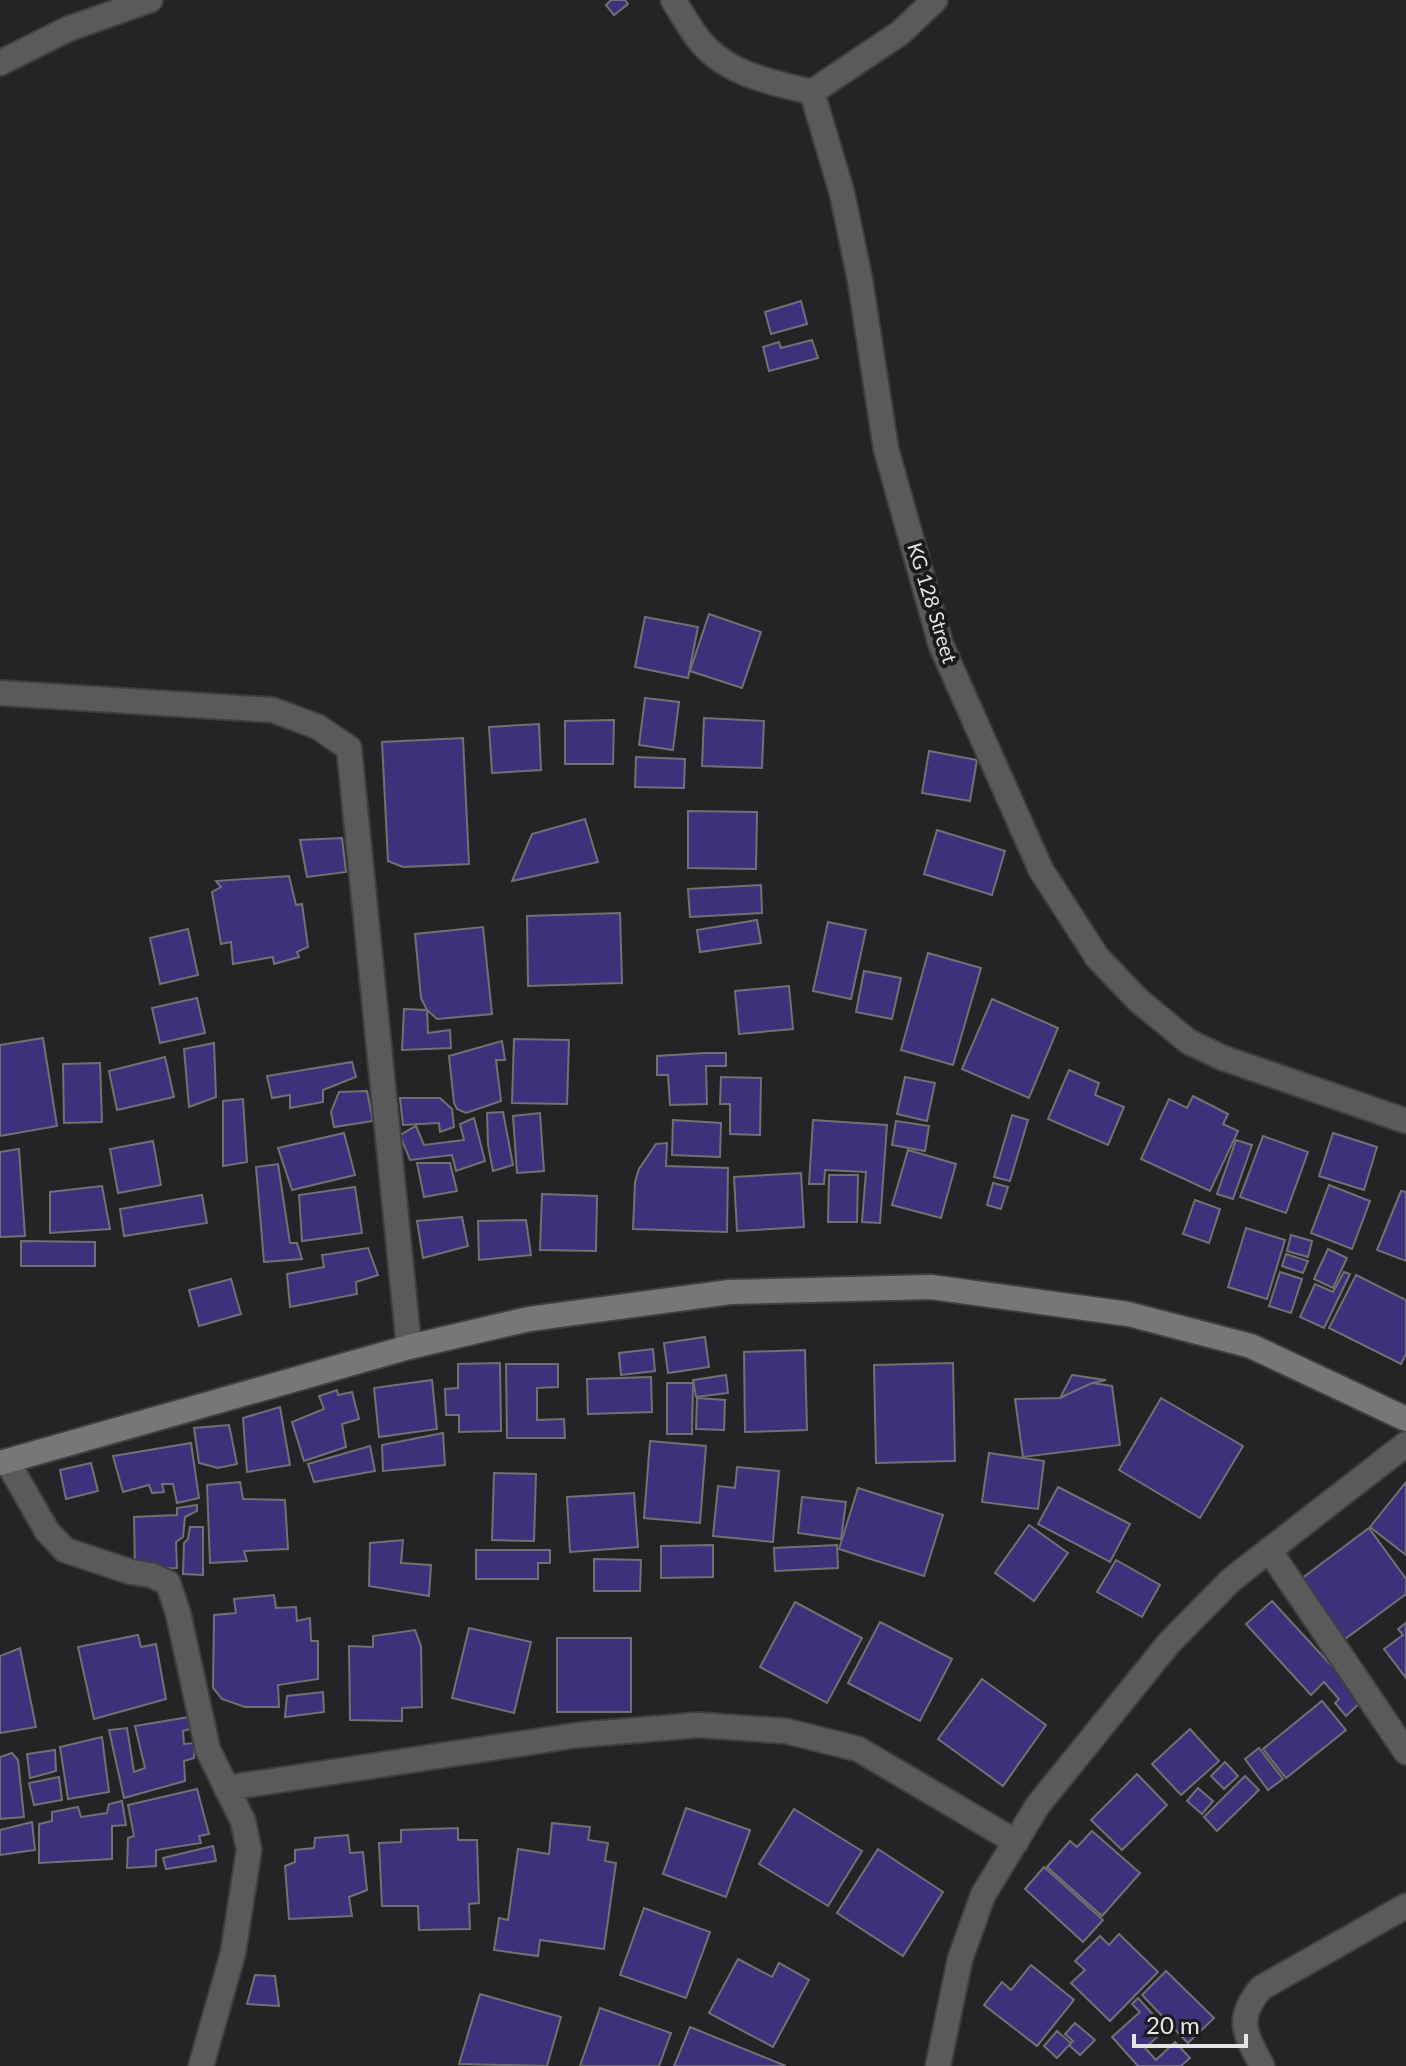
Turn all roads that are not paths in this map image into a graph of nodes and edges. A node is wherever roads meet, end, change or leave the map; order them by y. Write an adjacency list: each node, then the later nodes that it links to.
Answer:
1 (150, 0): 4 (street)
2 (673, 0): 5 (street)
3 (935, 0): 5 (street)
4 (0, 63)
5 (812, 92): 7 (street, KG 128 Street)
6 (0, 693): 8 (street)
7 (1406, 1121)
8 (409, 1347): 9 (main road); 11 (main road)
9 (1406, 1419)
10 (1406, 1444): 12 (street)
11 (3, 1462): 14 (street)
12 (1269, 1550): 13 (street); 15 (street)
13 (1406, 1752)
14 (226, 1788): 15 (street); 17 (street)
15 (1016, 1842): 18 (street)
16 (1406, 1906): 19 (street)
17 (201, 2066)
18 (938, 2066)
19 (1262, 2066)

